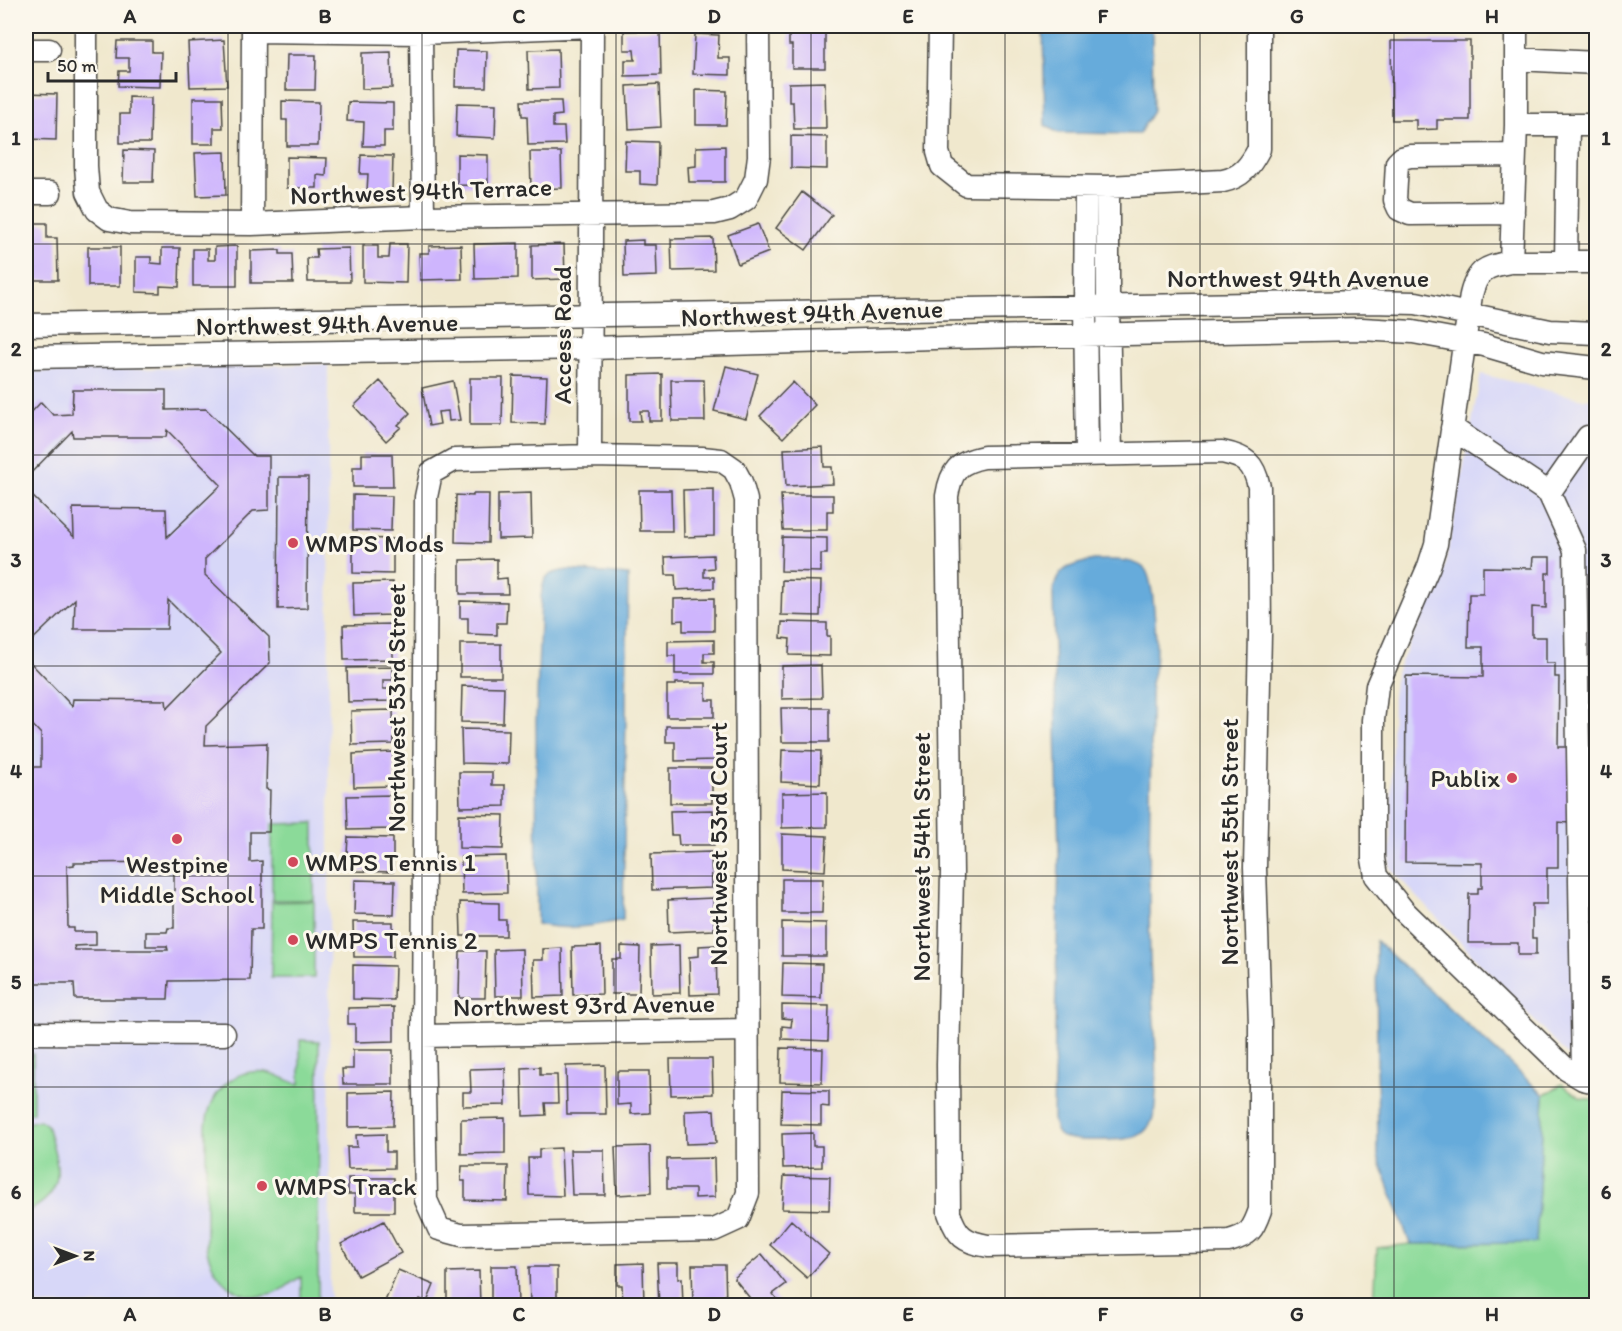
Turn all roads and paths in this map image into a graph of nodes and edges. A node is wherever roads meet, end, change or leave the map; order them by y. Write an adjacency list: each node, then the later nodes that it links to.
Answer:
1 (86, 26): 23 (street, Northwest 94th Terrace)
2 (592, 26): 8 (street); 21 (street, Access Road)
3 (758, 26): 21 (street, Northwest 94th Terrace)
4 (940, 26): 17 (street)
5 (1259, 26): 17 (street)
6 (1515, 26): 11 (street)
7 (253, 28): 8 (street); 23 (street)
8 (421, 33): 22 (street)
9 (26, 50): 10 (street)
10 (49, 50)
11 (1516, 59): 12 (street); 13 (street)
12 (1596, 63)
13 (1516, 125): 14 (street); 16 (street)
14 (1568, 125): 15 (street); 25 (street)
15 (1596, 125)
16 (1514, 155): 20 (street); 20 (street)
17 (1097, 187): 27 (street); 28 (street)
18 (26, 193): 19 (street)
19 (50, 193)
20 (1513, 213): 24 (street)
21 (592, 215): 22 (street, Northwest 94th Terrace); 30 (street, Access Road)
22 (423, 217): 23 (street, Northwest 94th Terrace)
23 (252, 224)
24 (1511, 261): 25 (street); 29 (street)
25 (1566, 262): 26 (street)
26 (1596, 262)
27 (1108, 306): 28 (street, Northwest 94th Avenue); 29 (street, Northwest 94th Avenue); 34 (street)
28 (1085, 307): 30 (street, Northwest 94th Avenue); 33 (street)
29 (1468, 314): 32 (street, Northwest 94th Avenue); 35 (street)
30 (590, 316): 31 (street, Northwest 94th Avenue); 36 (street, Access Road)
31 (26, 325)
32 (1596, 333)
33 (1085, 334): 34 (street, Northwest 94th Avenue); 36 (street, Northwest 94th Avenue); 42 (street)
34 (1109, 334): 35 (street, Northwest 94th Avenue); 41 (street)
35 (1465, 342): 38 (street, Northwest 94th Avenue); 39 (street)
36 (590, 348): 37 (street, Northwest 94th Avenue); 43 (street, Access Road)
37 (26, 357)
38 (1596, 368)
39 (1452, 428): 44 (street); 50 (street)
40 (1596, 437): 44 (street)
41 (1111, 454): 42 (street); 52 (street, Northwest 55th Street)
42 (1087, 455): 52 (street, Northwest 54th Street)
43 (590, 456): 46 (street, Northwest 53rd Court); 49 (street, Northwest 53rd Street)
44 (1549, 493): 45 (street)
45 (1588, 878): 50 (street)
46 (747, 1030): 49 (street, Northwest 93rd Avenue); 51 (street, Northwest 53rd Court)
47 (26, 1033): 48 (street)
48 (224, 1034)
49 (423, 1036): 51 (street, Northwest 53rd Street)
50 (1590, 1081)
51 (439, 1229)
52 (964, 1239)

